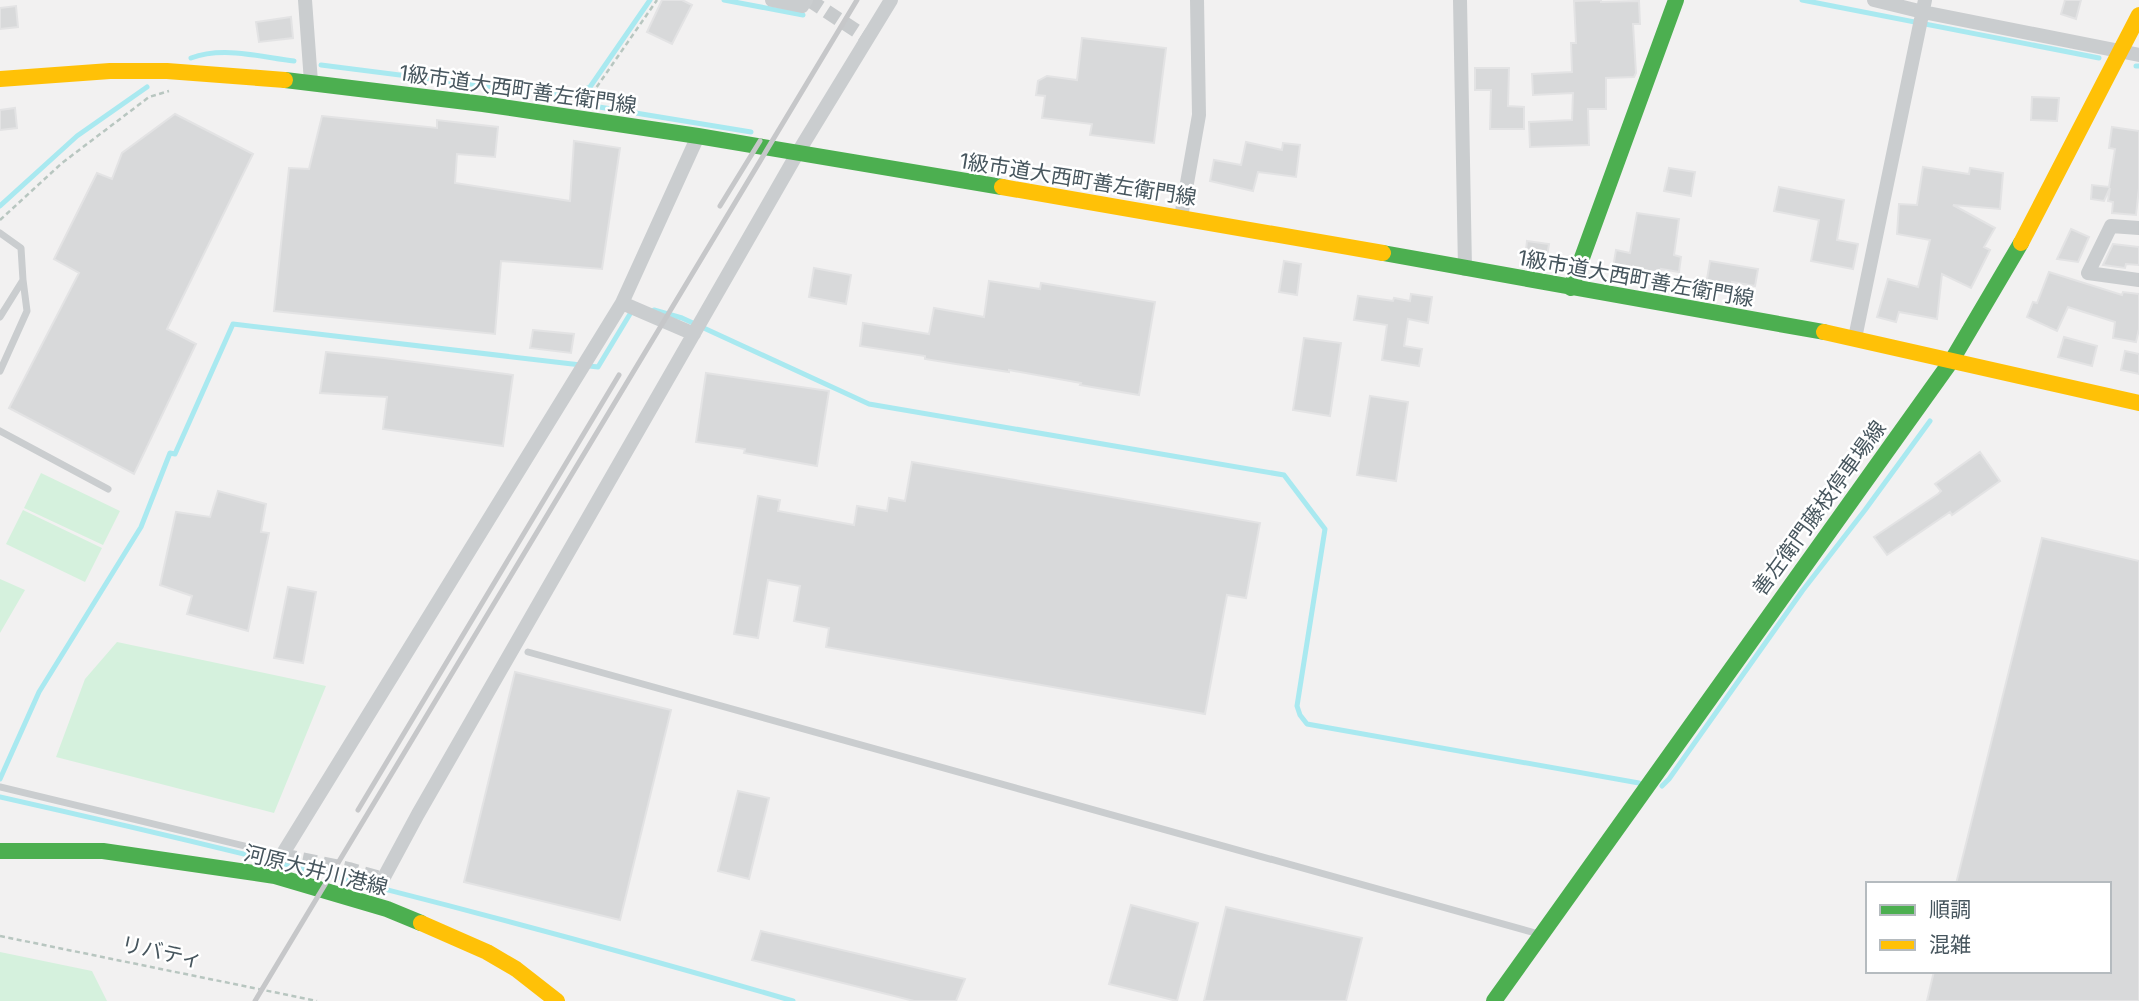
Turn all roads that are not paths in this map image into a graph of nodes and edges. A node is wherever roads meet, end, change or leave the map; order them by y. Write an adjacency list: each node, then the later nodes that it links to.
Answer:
1 (305, 0): 14 (street)
2 (772, 0): 3 (street)
3 (806, 0)
4 (891, 0): 16 (street)
5 (1198, 0): 17 (street)
6 (1460, 0): 20 (street)
7 (1676, 0): 23 (street)
8 (1874, 0): 9 (street)
9 (1922, 15): 11 (street); 27 (street)
10 (2139, 15): 11 (street, 善左衛門藤枝停車場線)
11 (2120, 51): 12 (street); 28 (street, 善左衛門藤枝停車場線)
12 (2139, 55)
13 (0, 79): 14 (street, 1級市道大西町善左衛門線)
14 (311, 82): 15 (street, 1級市道大西町善左衛門線)
15 (698, 136): 16 (street, 1級市道大西町善左衛門線); 24 (street)
16 (797, 154): 17 (street, 1級市道大西町善左衛門線); 26 (street)
17 (1181, 217): 20 (street, 1級市道大西町善左衛門線)
18 (2139, 228): 22 (street)
19 (0, 233): 21 (lane)
20 (1465, 269): 23 (street, 1級市道大西町善左衛門線)
21 (23, 280): 25 (lane); 29 (lane)
22 (2139, 280)
23 (1571, 288): 27 (street, 1級市道大西町善左衛門線)
24 (622, 303): 26 (street); 36 (street)
25 (0, 317)
26 (694, 334): 37 (street)
27 (1855, 338): 28 (street, 1級市道大西町善左衛門線)
28 (1952, 359): 30 (street, 1級市道大西町善左衛門線); 38 (street, 善左衛門藤枝停車場線)
29 (0, 371)
30 (2139, 403)
31 (0, 431): 32 (lane)
32 (108, 489)
33 (528, 652): 38 (lane)
34 (0, 787): 36 (lane)
35 (0, 850): 39 (street, 河原大井川港線)
36 (282, 855)
37 (383, 879)
38 (1541, 935): 40 (street, 善左衛門藤枝停車場線)
39 (557, 1001)
40 (1494, 1001)

